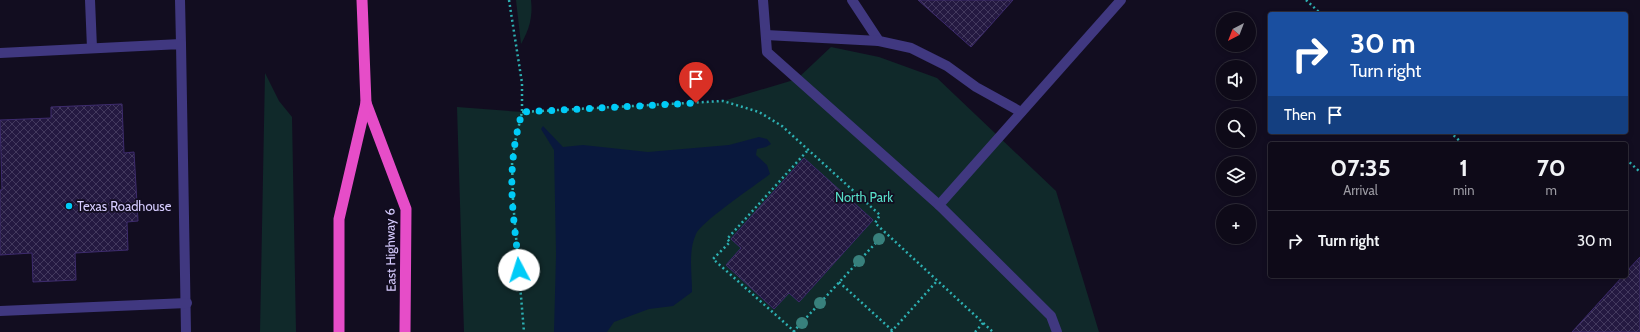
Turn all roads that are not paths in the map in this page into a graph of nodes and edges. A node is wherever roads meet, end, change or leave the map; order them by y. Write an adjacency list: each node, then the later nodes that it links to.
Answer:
1 (90, 0): 10 (lane)
2 (180, 0): 9 (lane)
3 (362, 0): 12 (highway, East Highway 6)
4 (763, 0): 7 (lane)
5 (852, 0): 8 (lane)
6 (1122, 0): 13 (lane)
7 (766, 35): 8 (lane); 14 (lane)
8 (879, 41): 13 (lane)
9 (181, 44): 10 (lane); 15 (lane)
10 (92, 48): 11 (lane)
11 (0, 53)
12 (366, 103): 18 (highway, East Highway 6); 19 (highway, East Highway 6)
13 (1021, 112): 14 (lane)
14 (939, 205): 20 (lane)
15 (187, 303): 16 (lane); 17 (lane)
16 (0, 311)
17 (186, 332)
18 (339, 332)
19 (405, 332)
20 (1057, 332)

